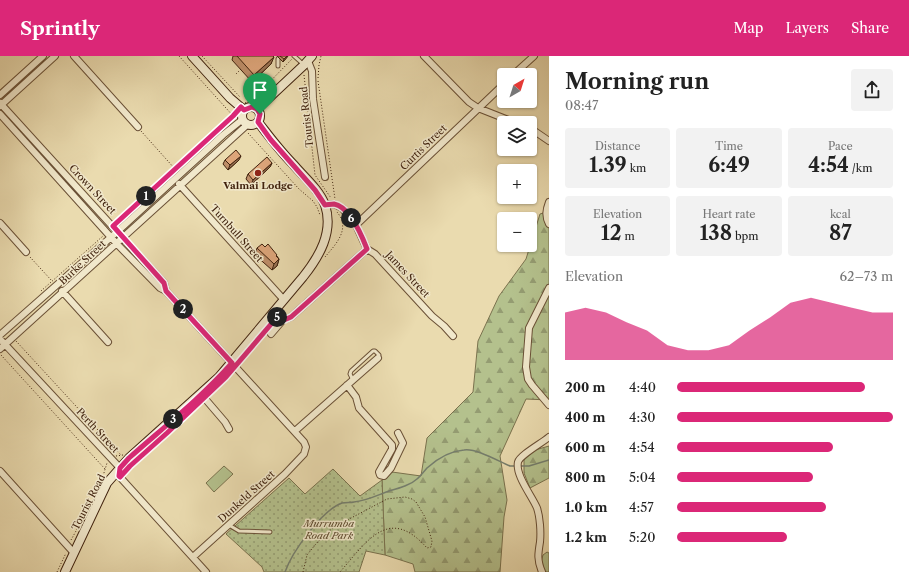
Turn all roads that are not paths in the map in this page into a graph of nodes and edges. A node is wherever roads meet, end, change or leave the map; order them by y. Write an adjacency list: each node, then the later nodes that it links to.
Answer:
1 (43, 56): 13 (street)
2 (55, 56): 14 (street)
3 (74, 56): 22 (street)
4 (192, 56): 15 (street)
5 (280, 56): 10 (lane)
6 (294, 56): 9 (lane)
7 (424, 56): 16 (street)
8 (534, 56): 11 (street)
9 (307, 63): 17 (street); 25 (street, Tourist Road)
10 (278, 66)
11 (521, 68)
12 (497, 90): 16 (street, Curtis Street)
13 (0, 95)
14 (0, 104): 33 (street, Crown Street)
15 (244, 105): 17 (street); 21 (street)
16 (478, 108): 19 (street); 32 (street, Curtis Street)
17 (257, 109): 20 (street)
18 (0, 114): 34 (street, Crown Street)
19 (498, 116)
20 (258, 122): 21 (street); 29 (street)
21 (243, 124): 26 (street, Burke Street); 27 (street, Burke Street)
22 (138, 127)
23 (537, 133): 24 (street)
24 (549, 141)
25 (325, 177)
26 (175, 180): 27 (street, Turnbull Street); 33 (street, Burke Street)
27 (181, 186): 35 (street, Burke Street); 43 (street, Turnbull Street)
28 (549, 202): 31 (street)
29 (325, 205): 32 (street, James Street); 43 (street, Tourist Road)
30 (0, 223): 38 (street)
31 (549, 224)
32 (356, 225): 37 (street, James Street)
33 (115, 229): 34 (street, Burke Street); 35 (street, Crown Street)
34 (109, 234): 36 (street, Crown Street); 39 (street, Burke Street)
35 (124, 238): 36 (street, Burke Street); 41 (street, Crown Street)
36 (117, 244): 41 (street, Crown Street); 42 (street, Burke Street)
37 (367, 249): 45 (street); 48 (street, James Street)
38 (26, 252)
39 (54, 283): 42 (street); 47 (street, Burke Street)
40 (549, 288): 57 (street)
41 (166, 291): 54 (street, Crown Street)
42 (63, 293): 50 (street); 51 (street, Burke Street)
43 (284, 300): 44 (street, Tourist Road)
44 (274, 312): 45 (street); 54 (street, Tourist Road)
45 (284, 320): 46 (street)
46 (271, 334)
47 (0, 335)
48 (453, 336)
49 (0, 339): 51 (street, Perth Street)
50 (108, 342)
51 (5, 344): 52 (street, Burke Street); 63 (street, Perth Street)
52 (0, 349)
53 (378, 358): 55 (street)
54 (232, 363): 56 (street, Tourist Road); 59 (street, Crown Street)
55 (347, 385): 59 (street); 60 (street)
56 (200, 394): 58 (street); 63 (street, Tourist Road)
57 (549, 405)
58 (229, 429)
59 (295, 431): 62 (street, Crown Street)
60 (398, 433)
61 (549, 437): 71 (street)
62 (306, 447): 65 (street, Dunkeld Street)
63 (120, 468): 67 (street, Tourist Road); 68 (street, Perth Street)
64 (0, 471): 67 (street)
65 (229, 525): 66 (lane); 68 (street, Dunkeld Street)
66 (270, 532)
67 (74, 553): 69 (street, Tourist Road)
68 (193, 557): 70 (street, Perth Street)
69 (65, 572)
70 (206, 572)
71 (542, 572)

